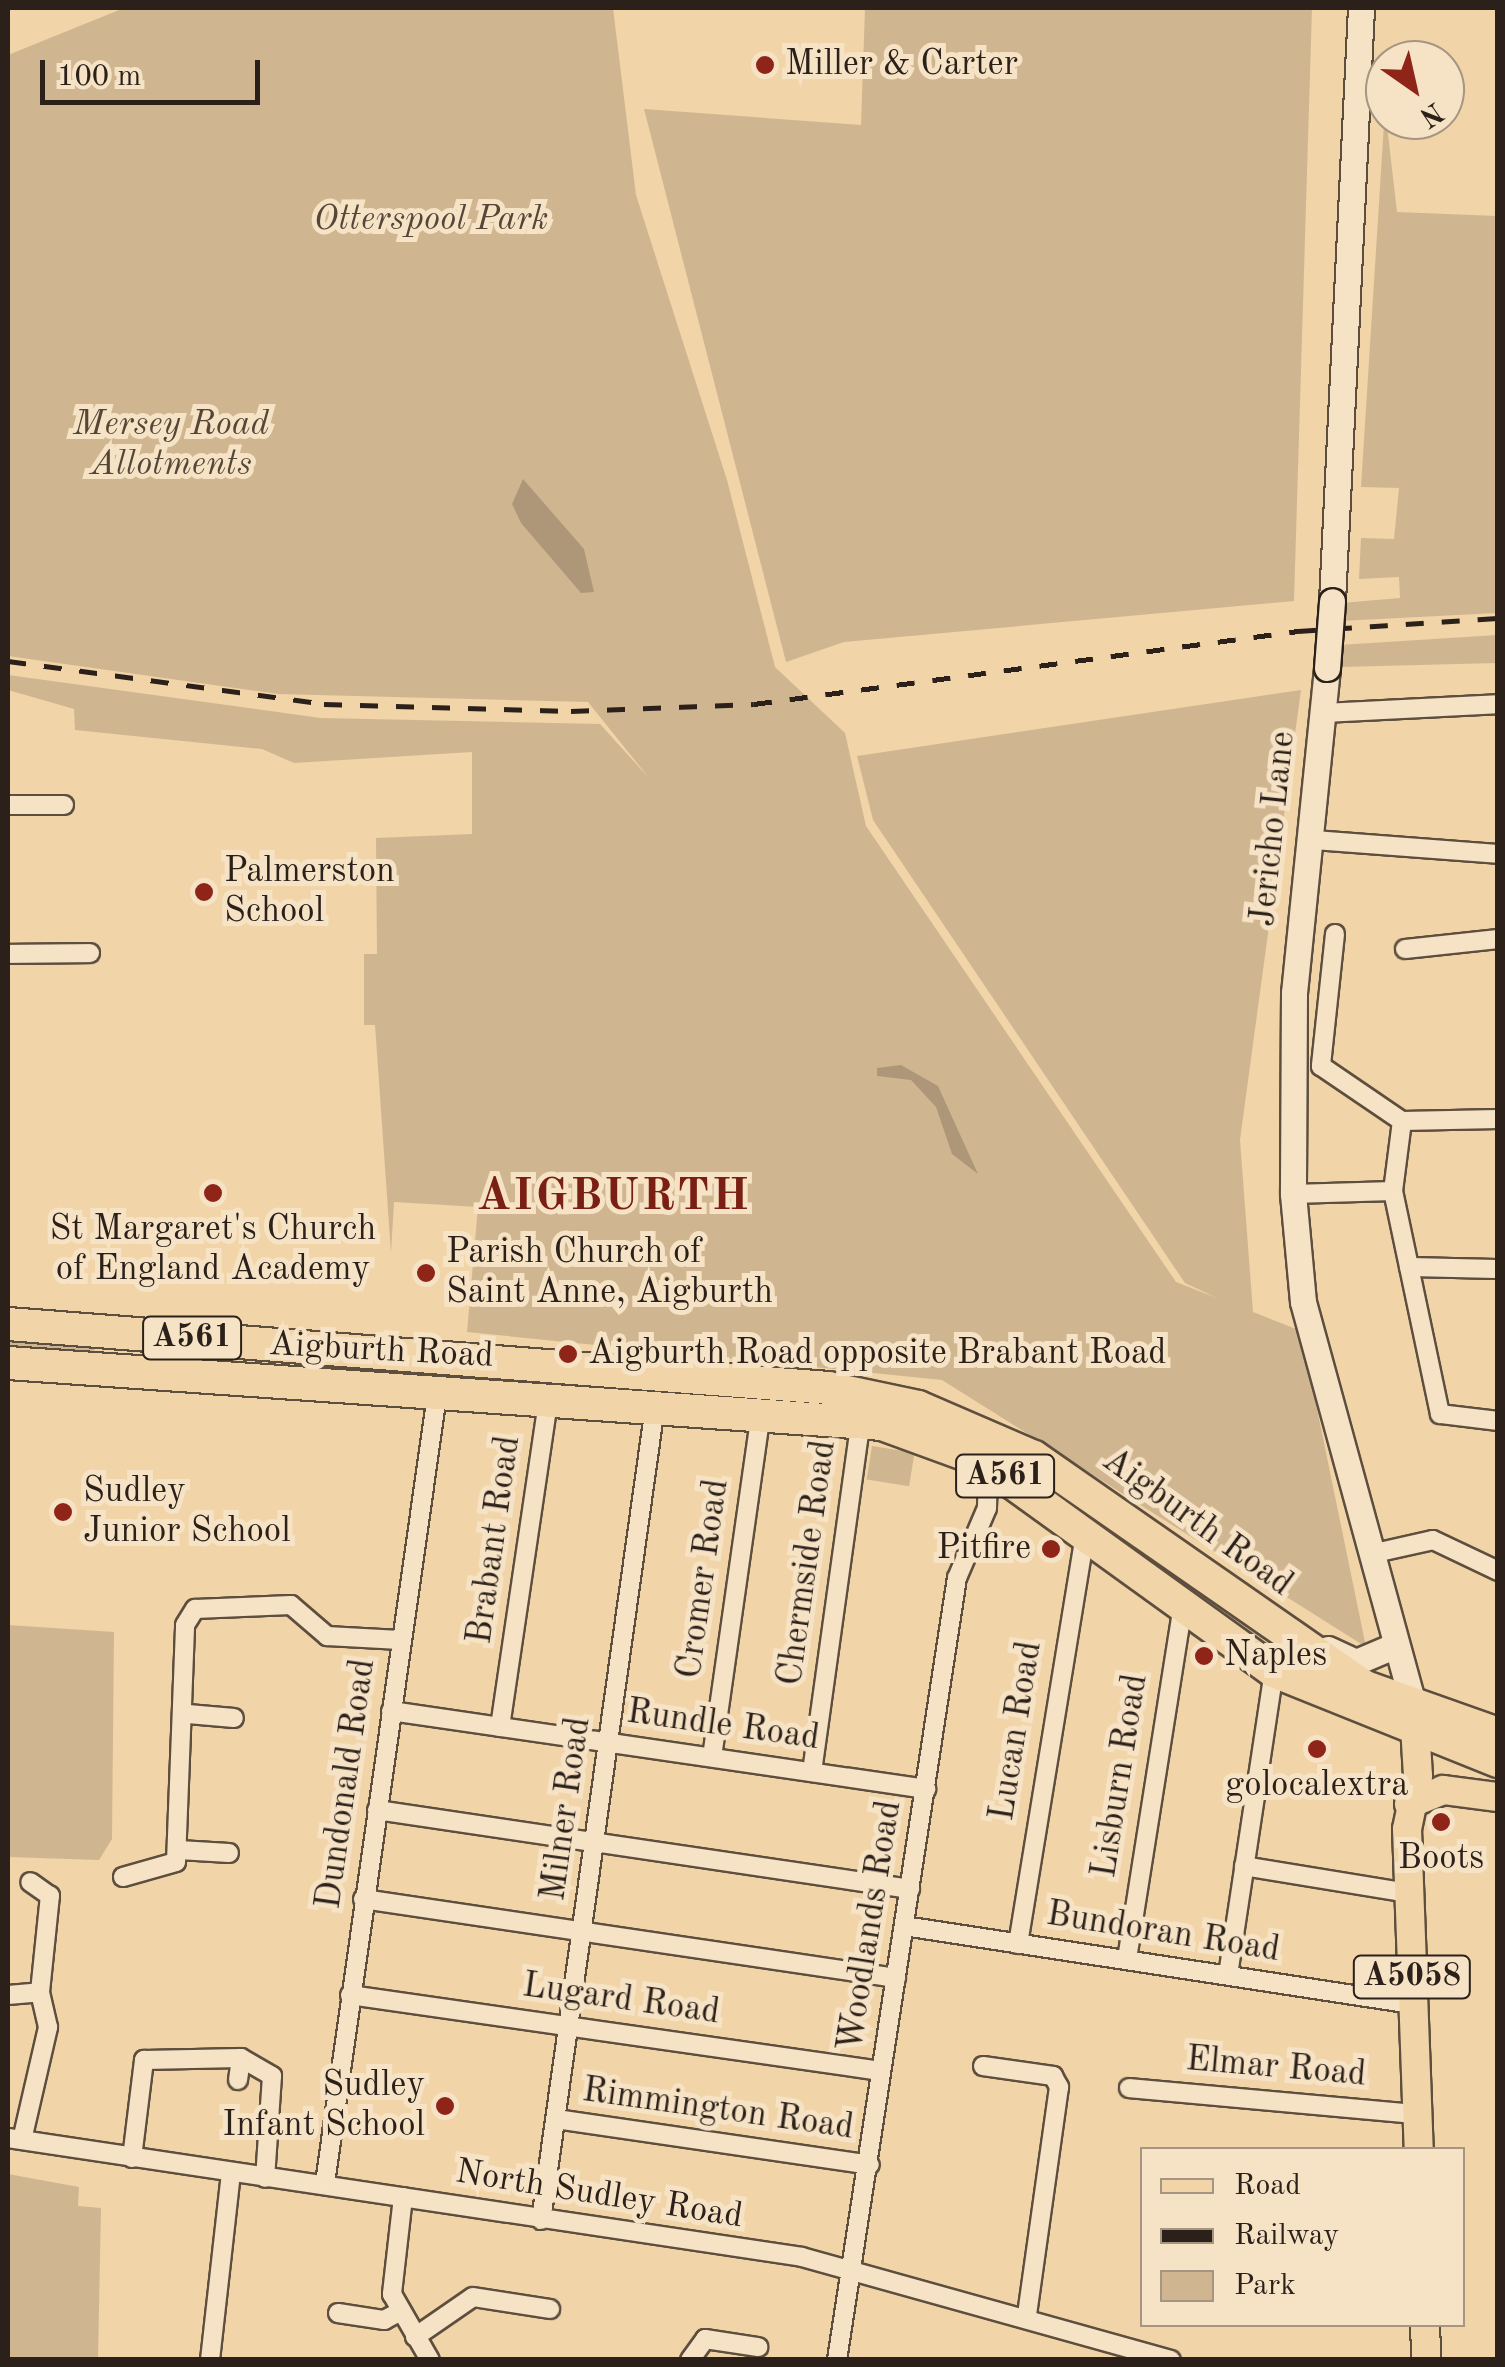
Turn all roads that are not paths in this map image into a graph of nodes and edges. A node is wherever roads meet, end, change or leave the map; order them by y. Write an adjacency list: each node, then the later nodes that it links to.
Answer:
1 (1354, 13): 3 (street, Jericho Lane, bridge)
2 (1498, 704): 3 (street)
3 (1323, 713): 6 (street, Jericho Lane)
4 (64, 804): 5 (street)
5 (8, 805)
6 (1314, 840): 7 (street); 16 (street, Jericho Lane)
7 (1498, 854)
8 (1335, 934): 14 (street)
9 (1498, 938): 10 (street)
10 (1405, 949)
11 (90, 953): 12 (street)
12 (8, 954)
13 (1498, 1119): 14 (street)
14 (1402, 1121): 15 (street)
15 (1393, 1191): 16 (street); 17 (street)
16 (1292, 1194): 32 (street, Jericho Lane)
17 (1409, 1267): 18 (street); 26 (street)
18 (1498, 1269)
19 (8, 1324): 21 (highway, Aigburth Road / A561)
20 (8, 1363): 22 (highway, Aigburth Road / A561)
21 (554, 1364): 23 (street, Brabant Road); 35 (highway, Aigburth Road / A561)
22 (437, 1395): 23 (highway, Aigburth Road / A561); 37 (street, Dundonald Road)
23 (548, 1404): 24 (highway, Aigburth Road / A561); 43 (street, Brabant Road)
24 (655, 1407): 25 (highway, Aigburth Road / A561); 45 (street, Milner Road)
25 (761, 1411): 27 (highway, Aigburth Road / A561); 46 (street, Cromer Road)
26 (1498, 1420)
27 (861, 1421): 28 (highway, Aigburth Road / A561); 48 (street, Chermside Road)
28 (981, 1460): 29 (highway, Aigburth Road / A561); 30 (street, Woodlands Road)
29 (1032, 1492): 30 (street); 31 (highway, Aigburth Road / A561)
30 (987, 1508): 49 (street, Woodlands Road)
31 (1086, 1530): 34 (highway, Aigburth Road / A561); 64 (street, Lucan Road)
32 (1375, 1552): 33 (street); 36 (street, Jericho Lane)
33 (1498, 1572)
34 (1182, 1604): 38 (highway, Aigburth Road / A561); 65 (street, Lisburn Road)
35 (1269, 1622): 36 (street); 41 (highway, Aigburth Road / A561)
36 (1390, 1638): 41 (street, Jericho Lane)
37 (400, 1640): 39 (street, Dundonald Road); 40 (street)
38 (1274, 1670): 41 (highway, Aigburth Road / A561); 56 (street)
39 (391, 1711): 43 (street, Rundle Road); 52 (street, Dundonald Road)
40 (188, 1714): 42 (street); 54 (street)
41 (1406, 1717): 44 (highway, Aigburth Road / A561); 47 (highway, Aigburth Road / A561); 51 (main road, A5058)
42 (234, 1718)
43 (500, 1727): 45 (street, Rundle Road)
44 (1498, 1734)
45 (608, 1742): 46 (street, Rundle Road); 53 (street, Milner Road)
46 (712, 1757): 48 (street, Rundle Road)
47 (1498, 1761)
48 (812, 1772): 49 (street, Rundle Road)
49 (926, 1789): 59 (street, Woodlands Road)
50 (1498, 1797): 51 (main road)
51 (1409, 1804): 60 (main road, A5058)
52 (377, 1810): 53 (street); 61 (street, Dundonald Road)
53 (595, 1842): 59 (street); 63 (street, Milner Road)
54 (179, 1850): 55 (street); 57 (street)
55 (229, 1852)
56 (1244, 1866): 60 (street); 66 (street)
57 (123, 1877)
58 (30, 1882): 68 (street)
59 (910, 1889): 62 (street, Woodlands Road)
60 (1408, 1893): 71 (main road, A5058)
61 (363, 1899): 63 (street); 70 (street, Dundonald Road)
62 (904, 1926): 64 (street, Bundoran Road); 67 (street, Woodlands Road)
63 (582, 1931): 67 (street); 72 (street, Milner Road)
64 (1018, 1944): 65 (street, Bundoran Road)
65 (1127, 1958): 66 (street, Bundoran Road)
66 (1228, 1975): 71 (street, Bundoran Road)
67 (896, 1978): 75 (street, Woodlands Road)
68 (40, 1992): 69 (street); 80 (street)
69 (8, 1995)
70 (350, 1995): 72 (street, Lugard Road); 86 (street, Dundonald Road)
71 (1412, 2004): 78 (main road, A5058)
72 (569, 2025): 75 (street, Lugard Road); 79 (street, Milner Road)
73 (241, 2058): 76 (street); 82 (street); 85 (street)
74 (982, 2066): 93 (street)
75 (882, 2071): 83 (street, Woodlands Road)
76 (238, 2080)
77 (1128, 2088): 78 (street, Elmar Road)
78 (1417, 2114): 81 (main road, A5058)
79 (556, 2119): 83 (street, Rimmington Road); 88 (street, Milner Road)
80 (14, 2139): 82 (street, North Sudley Road)
81 (1419, 2147)
82 (132, 2158): 84 (street, North Sudley Road)
83 (870, 2165): 89 (street, Woodlands Road)
84 (231, 2174): 85 (street, North Sudley Road); 98 (street)
85 (265, 2178): 86 (street, North Sudley Road)
86 (325, 2184): 87 (street, North Sudley Road)
87 (404, 2197): 88 (street, North Sudley Road); 91 (street)
88 (540, 2220): 89 (street, North Sudley Road)
89 (852, 2267): 93 (street, North Sudley Road); 101 (street, Woodlands Road)
90 (550, 2309): 95 (street)
91 (400, 2312): 92 (street); 95 (street)
92 (338, 2314)
93 (1027, 2316): 97 (street, North Sudley Road)
94 (1425, 2327): 102 (main road)
95 (415, 2337): 99 (street)
96 (758, 2346): 100 (street)
97 (1168, 2359)
98 (210, 2360)
99 (430, 2360)
100 (690, 2360)
101 (837, 2360)
102 (1426, 2360)

